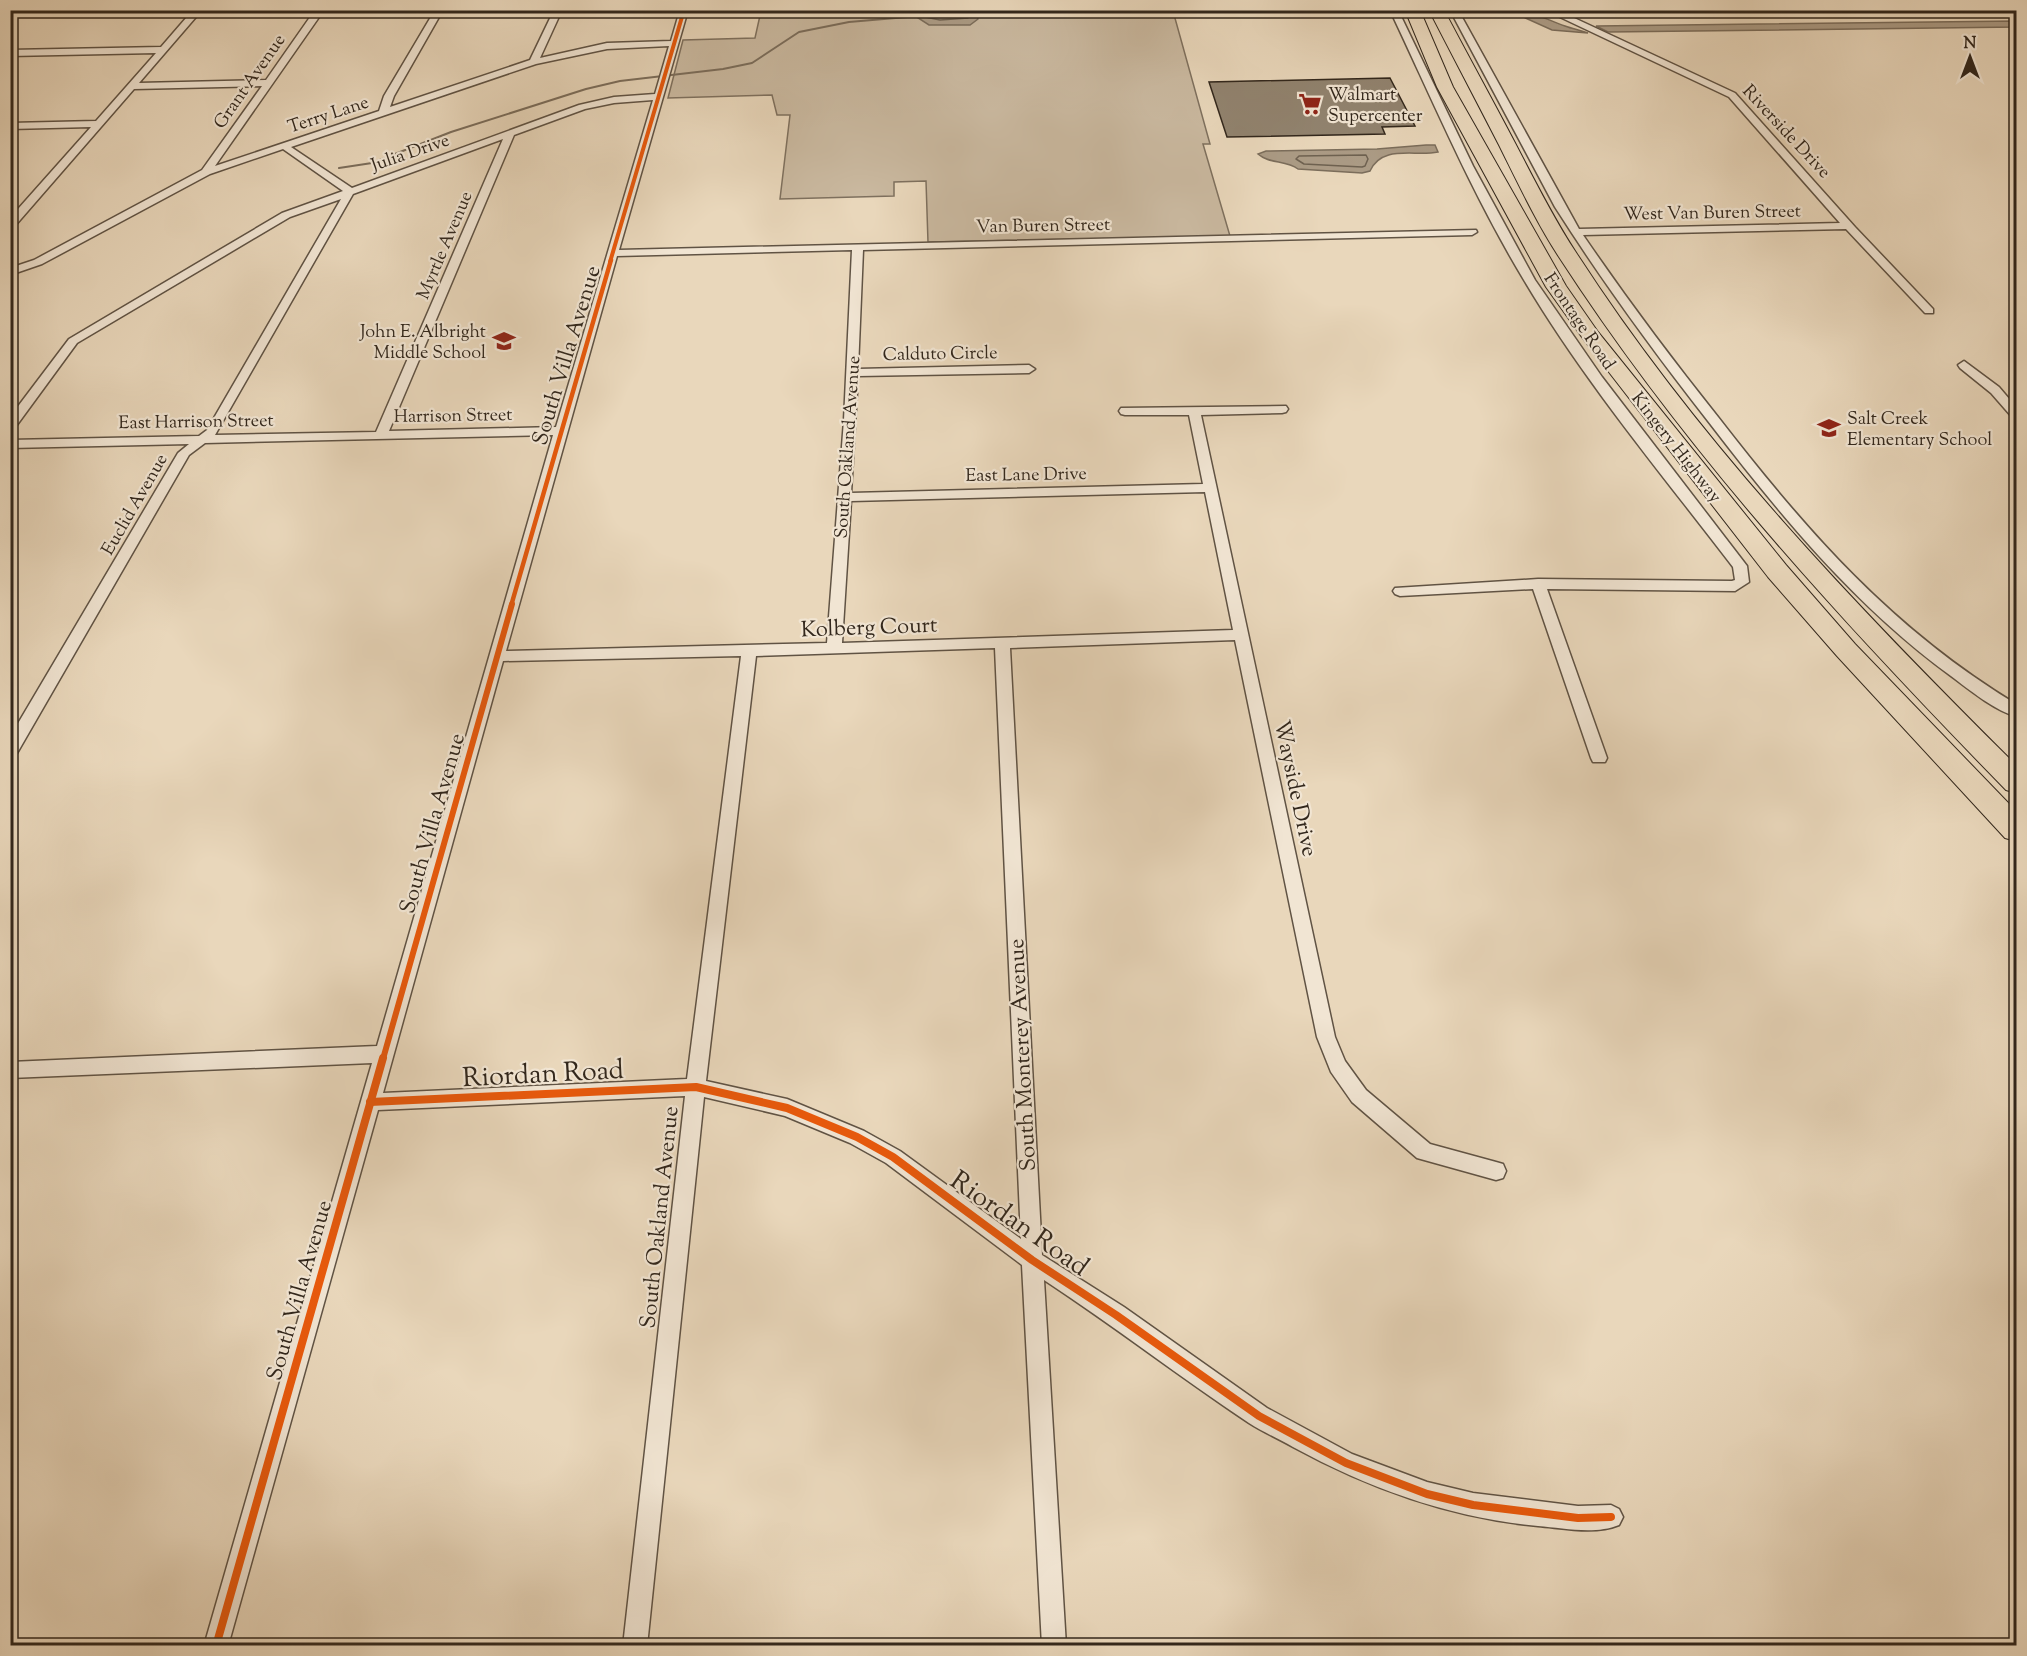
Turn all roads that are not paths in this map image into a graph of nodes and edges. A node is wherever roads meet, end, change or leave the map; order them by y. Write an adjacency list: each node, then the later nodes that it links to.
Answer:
1 (198, 10): 12 (street)
2 (321, 10): 15 (street, Grant Avenue)
3 (439, 10): 18 (street)
4 (558, 10): 14 (street)
5 (684, 10): 11 (street, South Villa Avenue)
6 (1394, 10): 49 (street, Frontage Road)
7 (1412, 10): 60 (highway, Kingery Highway)
8 (1436, 10): 59 (highway, Kingery Highway)
9 (1454, 10): 30 (street)
10 (1549, 10): 28 (street, Riverside Drive)
11 (675, 43): 14 (street, Terry Lane); 17 (street, South Villa Avenue)
12 (164, 50): 13 (street); 16 (street)
13 (10, 53)
14 (534, 62): 18 (street, Terry Lane)
15 (267, 83): 16 (street); 23 (street, Grant Avenue)
16 (133, 86): 19 (street)
17 (658, 97): 21 (street, Julia Drive); 32 (street, South Villa Avenue)
18 (383, 113): 22 (street, Terry Lane)
19 (99, 124): 20 (street); 25 (street)
20 (10, 126)
21 (510, 134): 24 (street, Julia Drive); 44 (street, Myrtle Avenue)
22 (284, 146): 23 (street, Terry Lane); 24 (street)
23 (206, 172): 33 (street, Terry Lane)
24 (350, 190): 42 (street, Julia Drive); 45 (street, Euclid Avenue)
25 (22, 211): 26 (street); 27 (street)
26 (10, 212)
27 (10, 225)
28 (1849, 226): 30 (street, West Van Buren Street); 34 (street, Riverside Drive)
29 (1472, 232): 31 (street, Van Buren Street)
30 (1576, 232): 56 (street)
31 (858, 246): 32 (street, Van Buren Street); 37 (street, South Oakland Avenue)
32 (614, 253): 43 (street, South Villa Avenue)
33 (10, 272)
34 (1929, 311)
35 (1964, 365): 41 (street)
36 (1029, 369): 37 (street, Calduto Circle)
37 (851, 373): 48 (street, South Oakland Avenue)
38 (1282, 409): 40 (street)
39 (1125, 411): 40 (street)
40 (1194, 411): 47 (street, Wayside Drive)
41 (2016, 414)
42 (10, 426)
43 (561, 431): 44 (street, Harrison Street); 55 (street, South Villa Avenue)
44 (381, 435): 45 (street, East Harrison Street)
45 (199, 440): 46 (street, East Harrison Street); 57 (street, Euclid Avenue)
46 (10, 444)
47 (1210, 488): 48 (street, East Lane Drive); 51 (street, Wayside Drive)
48 (844, 496): 53 (street, South Oakland Avenue)
49 (1538, 584): 50 (street, Frontage Road); 58 (street)
50 (1400, 591)
51 (1242, 635): 52 (street, Kolberg Court); 65 (street, Wayside Drive)
52 (1002, 643): 53 (street, Kolberg Court); 66 (street, South Monterey Avenue)
53 (834, 648): 54 (street, Kolberg Court)
54 (749, 651): 55 (street, Kolberg Court); 63 (street, South Oakland Avenue)
55 (497, 656): 61 (street, South Villa Avenue)
56 (2016, 711)
57 (10, 751)
58 (1599, 758)
59 (2016, 782)
60 (2016, 830)
61 (384, 1054): 62 (street); 64 (street, South Villa Avenue)
62 (10, 1070)
63 (696, 1088): 64 (street, Riordan Road); 66 (street, Riordan Road); 69 (street, South Oakland Avenue)
64 (370, 1102): 68 (street, South Villa Avenue)
65 (1496, 1171)
66 (1032, 1260): 67 (street, Riordan Road); 70 (street, South Monterey Avenue)
67 (1611, 1517)
68 (216, 1646)
69 (635, 1646)
70 (1054, 1646)

